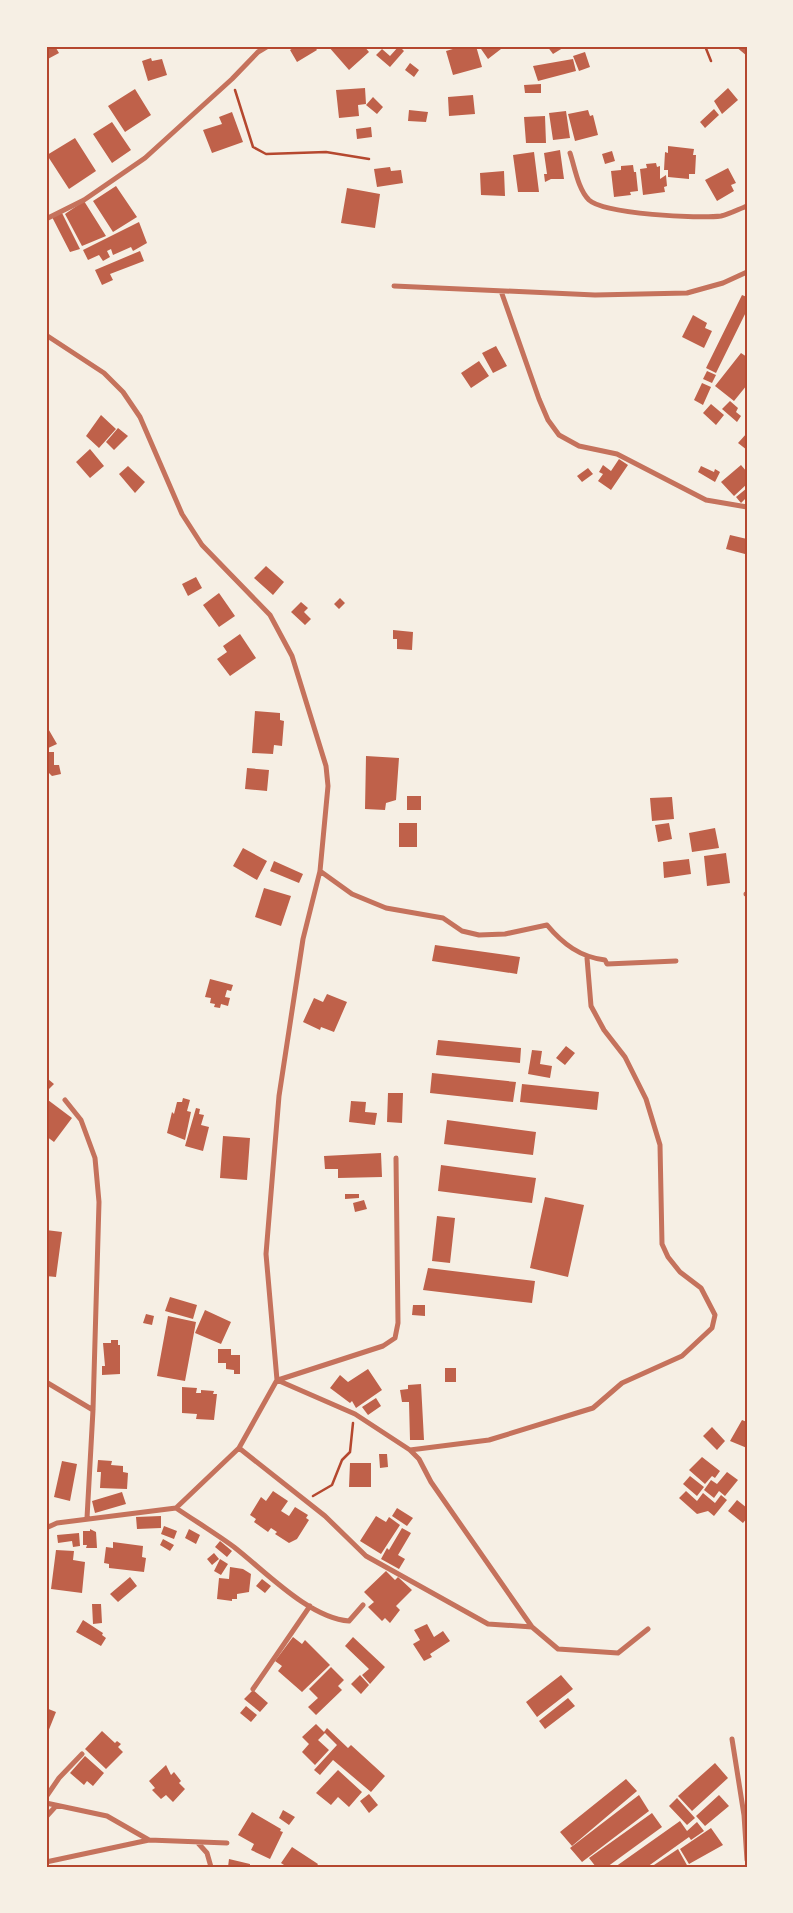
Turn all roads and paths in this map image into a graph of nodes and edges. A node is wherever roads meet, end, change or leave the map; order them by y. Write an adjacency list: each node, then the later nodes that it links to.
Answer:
1 (268, 46): 4 (street)
2 (705, 46): 3 (path)
3 (711, 61)
4 (232, 79): 6 (path); 8 (street)
5 (570, 153): 7 (street)
6 (369, 159)
7 (747, 206)
8 (48, 218)
9 (747, 272): 11 (street)
10 (394, 286): 11 (street)
11 (501, 291): 13 (street)
12 (46, 335): 14 (street)
13 (747, 507)
14 (320, 871): 15 (street); 19 (street)
15 (587, 958): 16 (street); 24 (street)
16 (676, 961)
17 (65, 1100): 21 (street)
18 (396, 1158): 19 (street)
19 (277, 1380): 22 (street); 23 (street)
20 (46, 1382): 21 (street)
21 (93, 1410): 27 (street)
22 (355, 1414): 24 (street); 25 (path)
23 (239, 1448): 25 (street); 26 (street)
24 (410, 1450): 31 (street)
25 (306, 1501): 31 (street)
26 (176, 1508): 27 (street); 30 (street)
27 (87, 1518): 28 (street)
28 (46, 1528)
29 (363, 1605): 30 (street)
30 (310, 1606): 33 (street)
31 (532, 1627): 32 (street)
32 (648, 1629)
33 (254, 1689)
34 (732, 1740): 43 (street)
35 (82, 1754): 36 (street)
36 (46, 1796)
37 (46, 1803): 38 (street)
38 (56, 1806): 39 (street); 40 (street)
39 (46, 1817)
40 (149, 1840): 42 (street); 44 (street)
41 (227, 1842): 42 (street)
42 (198, 1843): 45 (street)
43 (747, 1860)
44 (46, 1862)
45 (211, 1867)

